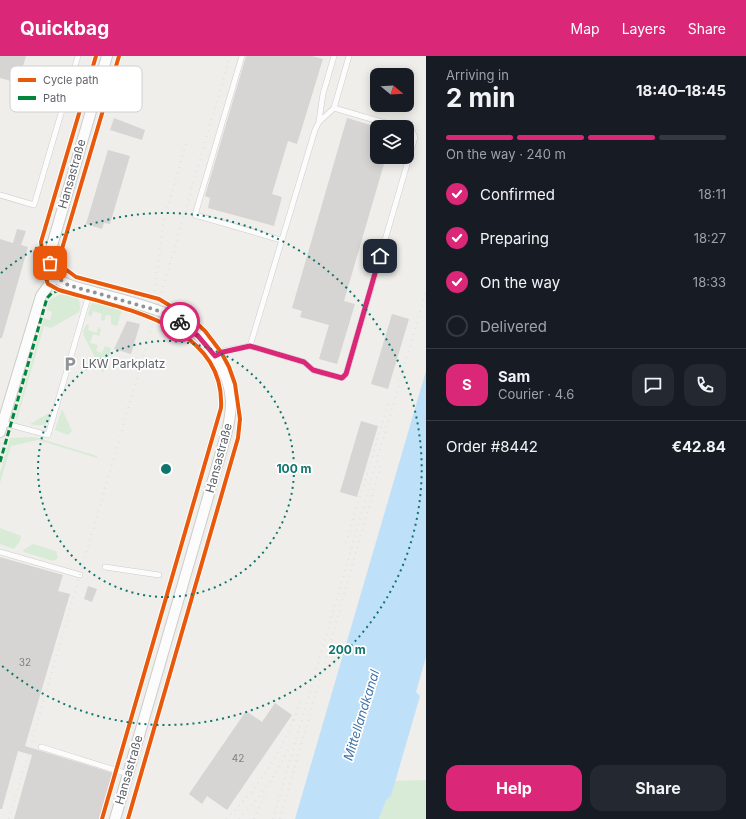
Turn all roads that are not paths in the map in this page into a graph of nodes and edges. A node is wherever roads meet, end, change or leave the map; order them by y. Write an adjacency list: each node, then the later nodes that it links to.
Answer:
1 (78, 56): 6 (lane)
2 (107, 56): 7 (street, Hansastraße)
3 (242, 56): 15 (lane)
4 (334, 56): 12 (lane)
5 (349, 56): 8 (lane)
6 (75, 66)
7 (104, 66)
8 (334, 108): 11 (lane); 12 (lane)
9 (61, 112): 14 (lane)
10 (91, 112): 16 (street, Hansastraße)
11 (375, 120)
12 (319, 122): 15 (lane)
13 (407, 164): 18 (lane)
14 (0, 195)
15 (281, 240): 18 (lane)
16 (55, 276): 17 (street, Hansastraße); 20 (street)
17 (90, 291): 19 (street, Hansastraße); 20 (lane)
18 (250, 346): 19 (lane)
19 (215, 356): 26 (street, Hansastraße)
20 (2, 428)
21 (0, 552): 23 (lane)
22 (105, 567): 24 (lane)
23 (80, 575)
24 (159, 575)
25 (41, 748): 26 (lane)
26 (128, 774): 27 (street, Hansastraße)
27 (115, 819)

